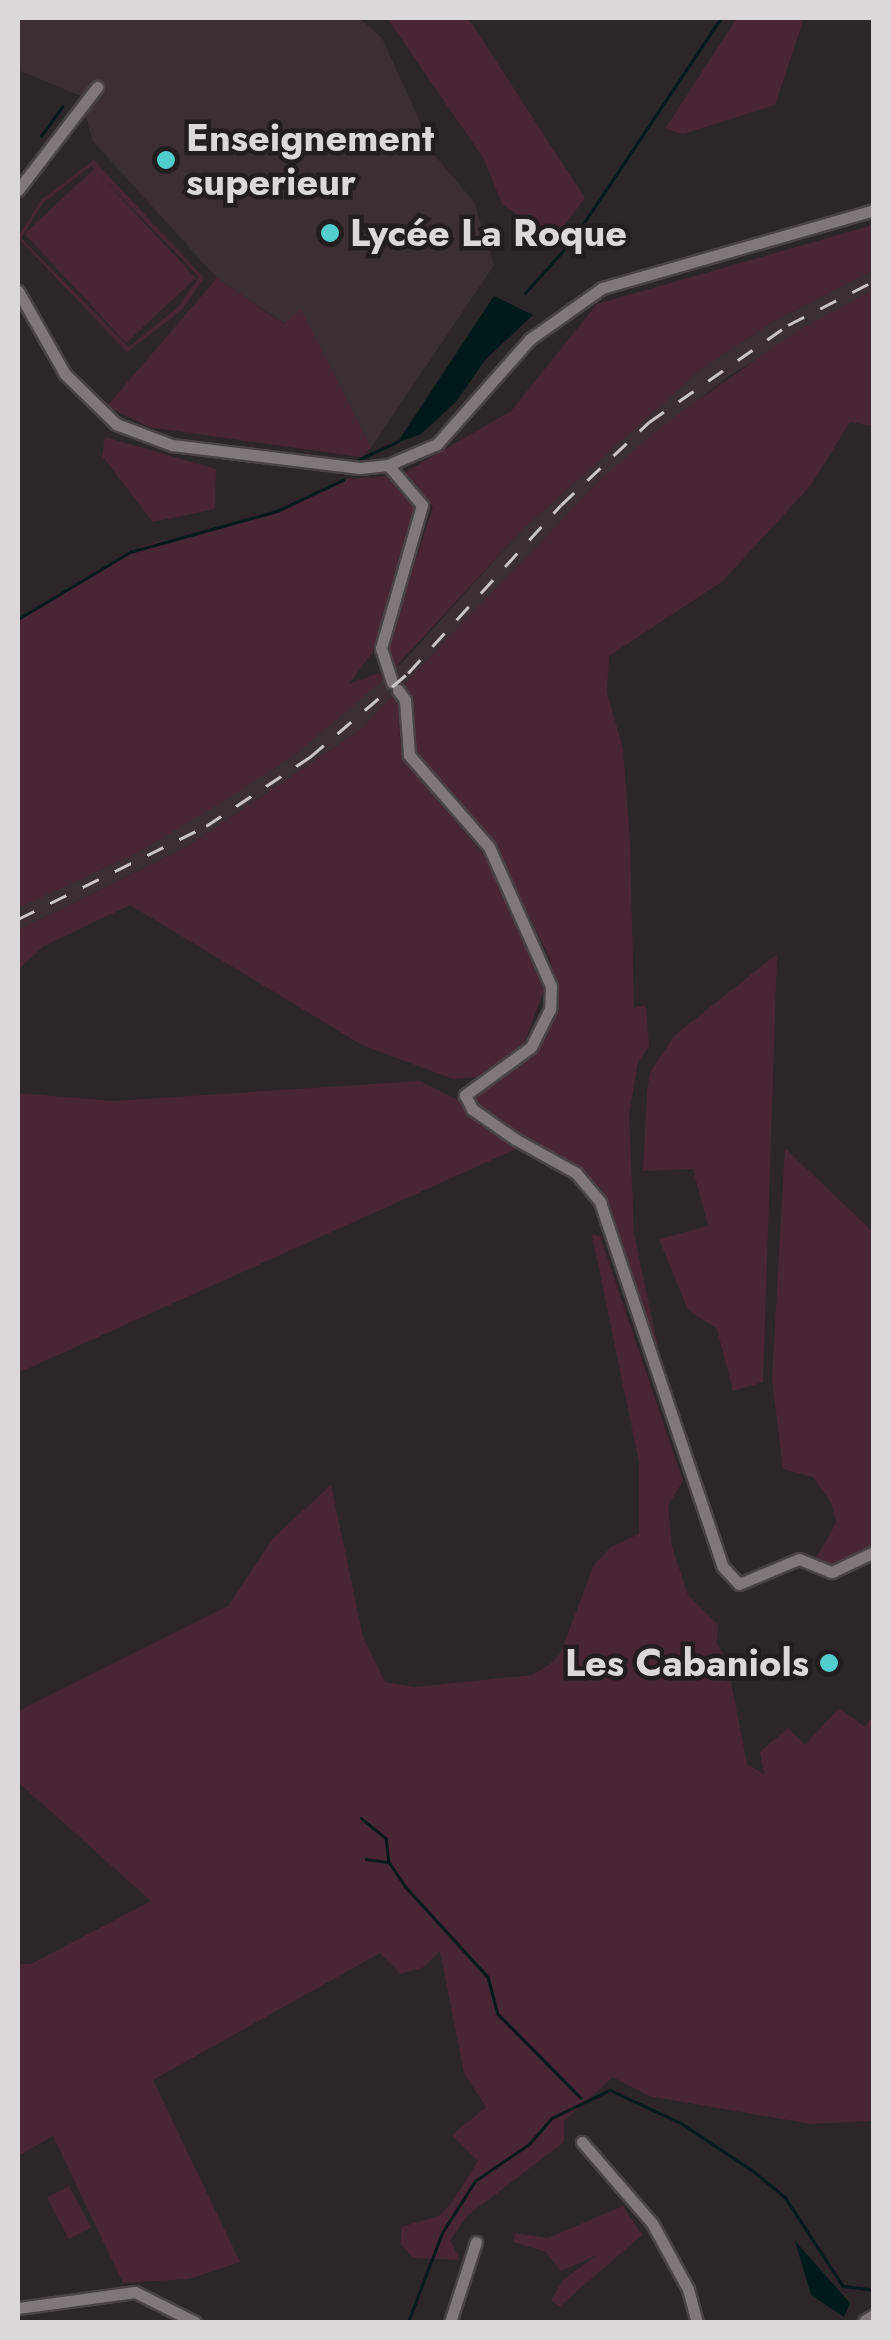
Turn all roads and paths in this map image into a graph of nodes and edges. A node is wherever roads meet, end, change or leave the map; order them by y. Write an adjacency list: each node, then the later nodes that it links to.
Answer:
1 (93, 92): 2 (street)
2 (18, 190)
3 (874, 210): 5 (street)
4 (18, 291): 5 (street)
5 (388, 465): 6 (street)
6 (874, 1552)
7 (582, 2142): 13 (street)
8 (476, 2242): 12 (street)
9 (18, 2308): 11 (street)
10 (874, 2317): 14 (main road)
11 (195, 2322)
12 (450, 2322)
13 (696, 2322)
14 (866, 2322)

